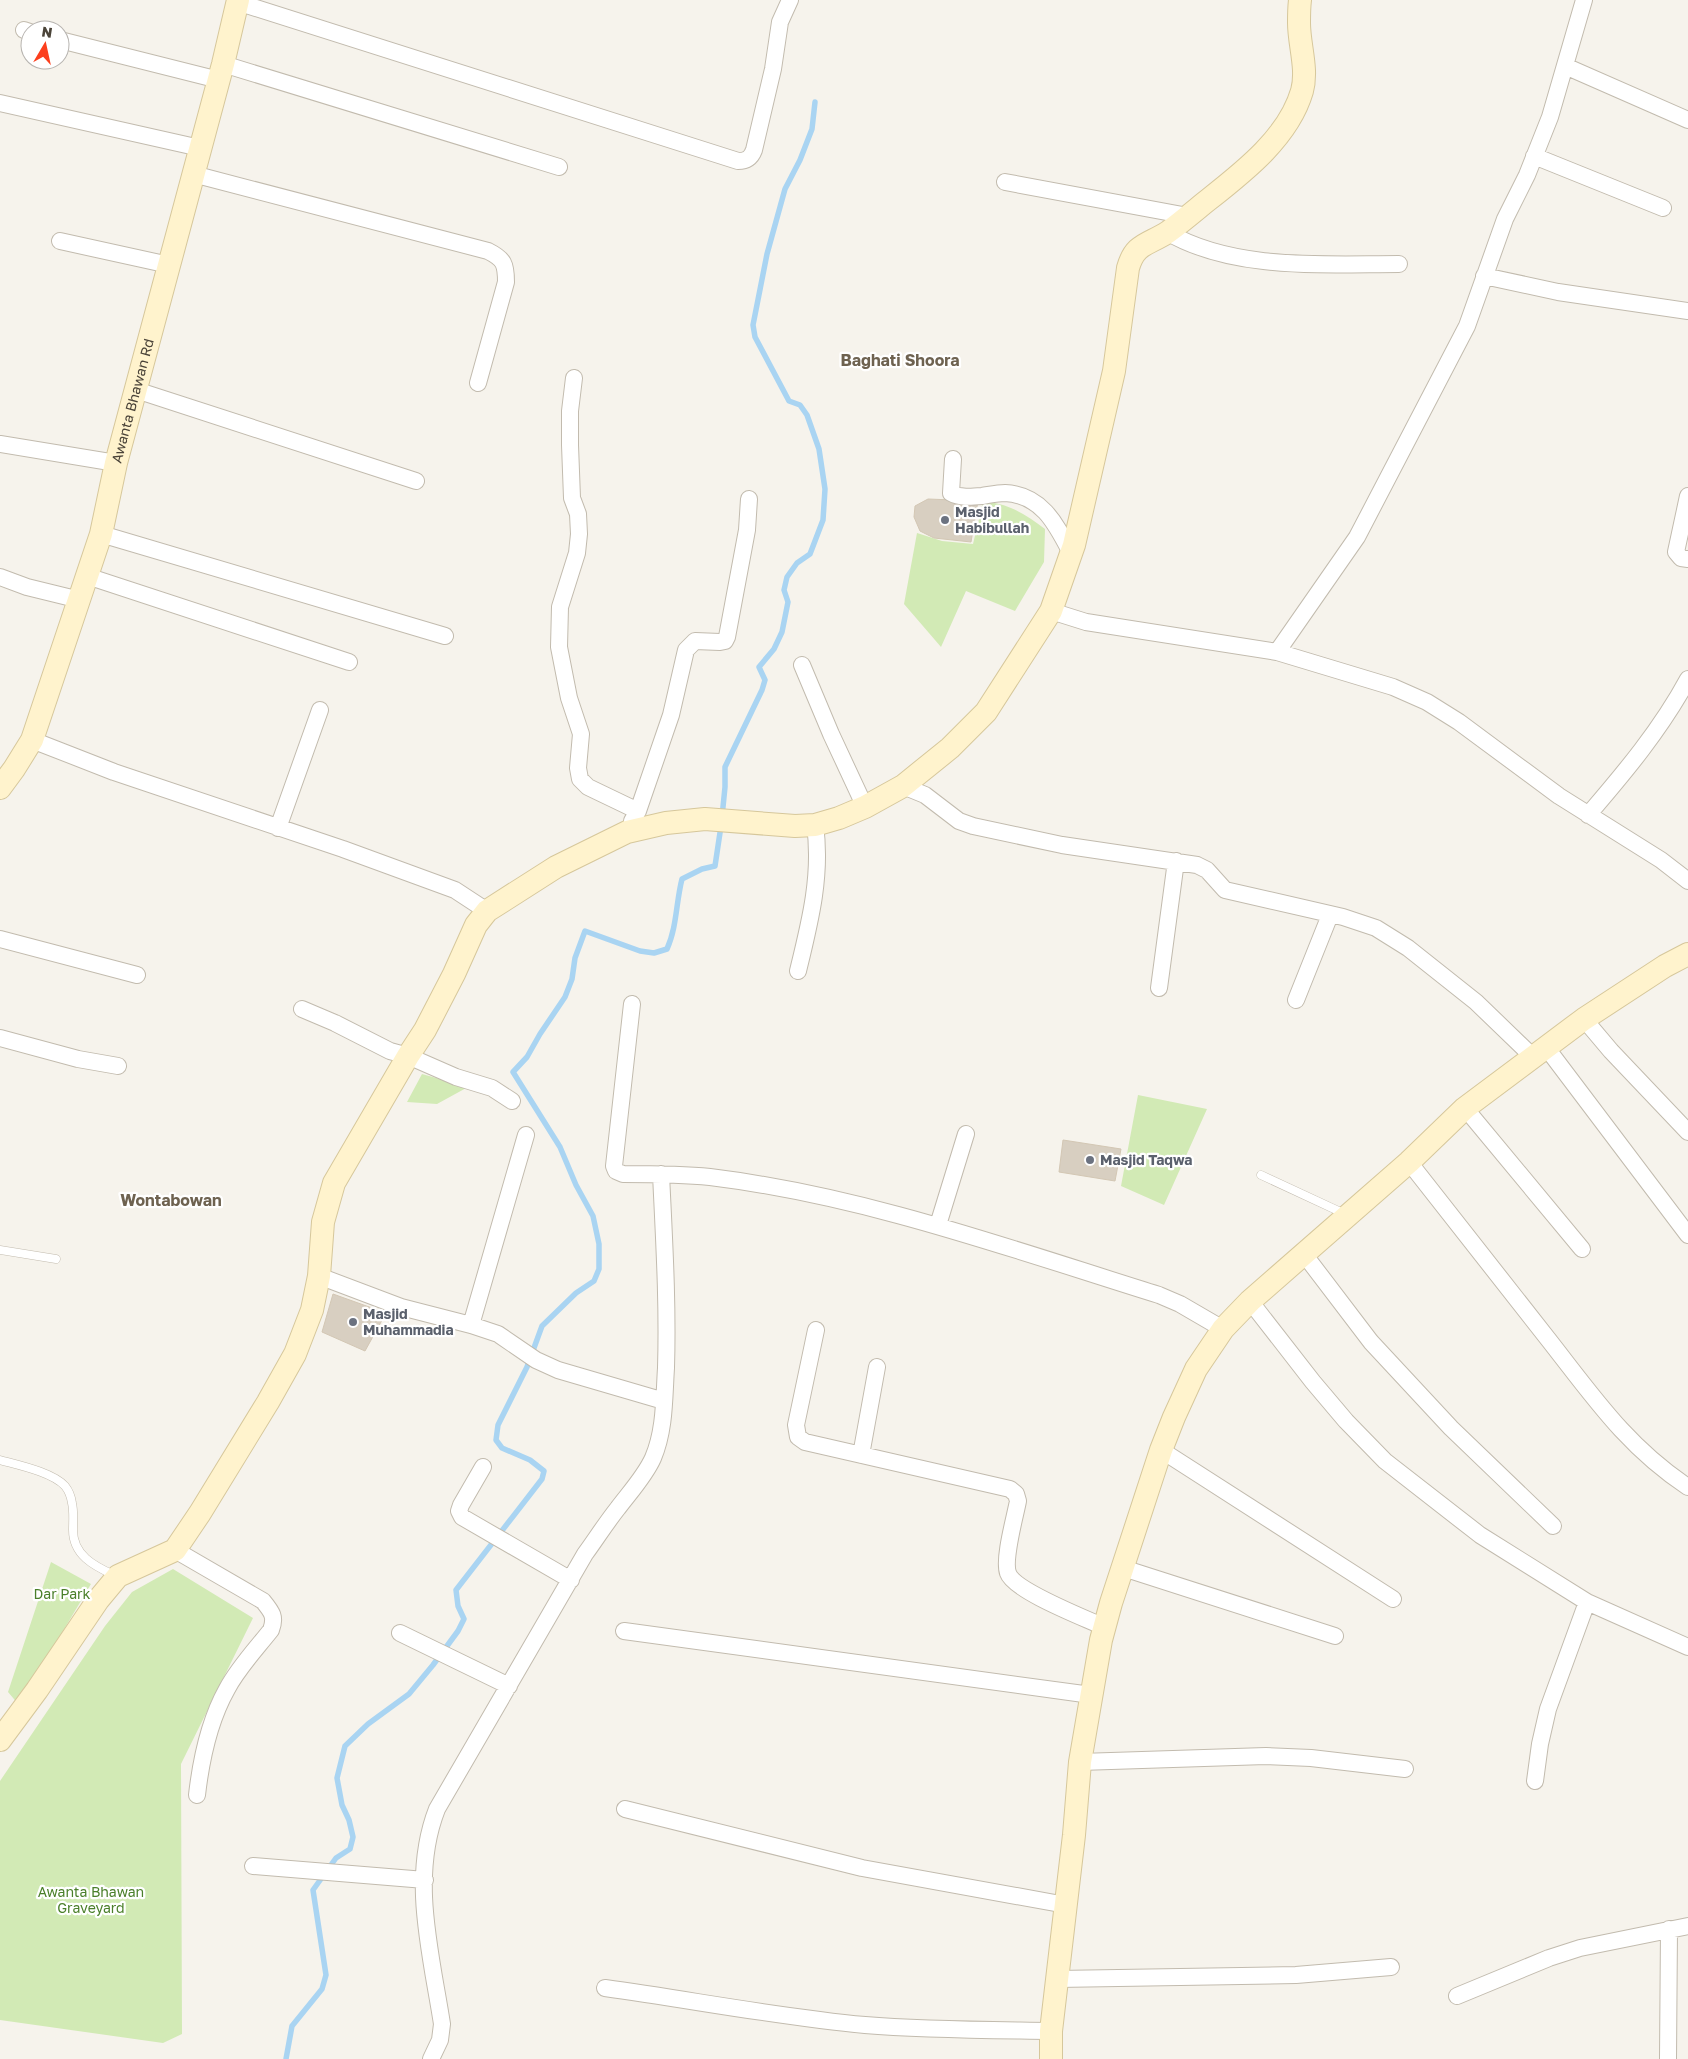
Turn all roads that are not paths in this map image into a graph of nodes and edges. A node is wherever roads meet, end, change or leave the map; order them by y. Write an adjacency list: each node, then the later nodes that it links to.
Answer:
1 (790, 0): 4 (street)
2 (1300, 0): 16 (street)
3 (1584, 0): 6 (street)
4 (238, 1): 7 (street, Awanta Bhawan Rd)
5 (70, 42): 7 (street)
6 (1565, 66): 9 (street); 11 (street)
7 (221, 72): 10 (street, Awanta Bhawan Rd); 12 (street)
8 (0, 103): 10 (street)
9 (1688, 120)
10 (200, 148): 13 (street, Awanta Bhawan Rd)
11 (1534, 156): 15 (street); 21 (street)
12 (558, 167)
13 (193, 174): 20 (street, Awanta Bhawan Rd); 24 (street)
14 (1005, 182): 16 (street)
15 (1663, 208)
16 (1188, 216): 17 (street)
17 (1167, 232): 19 (street); 33 (street)
18 (60, 241): 20 (street)
19 (1398, 264)
20 (169, 265): 25 (street, Awanta Bhawan Rd)
21 (1484, 276): 22 (street); 40 (street)
22 (1688, 311)
23 (574, 378): 49 (street)
24 (478, 383)
25 (136, 390): 28 (street, Awanta Bhawan Rd); 29 (street)
26 (0, 444): 28 (street)
27 (953, 459): 33 (street)
28 (116, 463): 32 (street, Awanta Bhawan Rd)
29 (416, 480)
30 (1688, 496): 34 (street)
31 (749, 498): 49 (street)
32 (100, 534): 35 (street, Awanta Bhawan Rd); 39 (street)
33 (1071, 553): 38 (street)
34 (1688, 559)
35 (87, 576): 37 (street, Awanta Bhawan Rd); 41 (street)
36 (0, 577): 37 (street)
37 (80, 600): 45 (street, Awanta Bhawan Rd)
38 (1051, 612): 40 (street); 46 (street)
39 (445, 636)
40 (1277, 652): 50 (street)
41 (349, 662)
42 (802, 665): 48 (street)
43 (1688, 679): 50 (street)
44 (320, 710): 52 (street)
45 (32, 740): 47 (street, Awanta Bhawan Rd); 52 (street)
46 (903, 786): 48 (street); 54 (street)
47 (0, 788)
48 (865, 807): 51 (street)
49 (638, 811): 53 (street)
50 (1588, 815): 55 (street)
51 (815, 825): 53 (street); 60 (street)
52 (278, 828): 56 (street)
53 (626, 832): 56 (street)
54 (1176, 861): 57 (street); 62 (street)
55 (1688, 881)
56 (487, 911): 69 (street)
57 (1330, 915): 63 (street); 68 (street)
58 (0, 939): 61 (street)
59 (1688, 954): 66 (street)
60 (798, 971)
61 (137, 975)
62 (1159, 988)
63 (1296, 1000)
64 (632, 1004): 77 (street)
65 (302, 1009): 69 (street)
66 (1584, 1019): 68 (street); 73 (street)
67 (0, 1038): 70 (street)
68 (1539, 1052): 72 (street); 81 (street)
69 (408, 1056): 71 (street); 86 (street)
70 (118, 1066)
71 (512, 1101)
72 (1464, 1108): 76 (street); 83 (street)
73 (1688, 1132)
74 (966, 1134): 80 (street)
75 (526, 1135): 88 (street)
76 (1409, 1162): 79 (street); 97 (street)
77 (661, 1174): 80 (street); 92 (street)
78 (1261, 1175): 79 (lane)
79 (1349, 1216): 84 (street)
80 (938, 1225): 89 (street)
81 (1688, 1235)
82 (0, 1250): 85 (lane)
83 (1582, 1250)
84 (1304, 1254): 87 (street); 98 (street)
85 (56, 1259)
86 (319, 1276): 88 (street); 99 (street)
87 (1250, 1301): 89 (street); 104 (street)
88 (471, 1324): 92 (street)
89 (1223, 1329): 93 (street)
90 (816, 1330): 94 (street)
91 (877, 1367): 94 (street)
92 (664, 1401): 102 (street)
93 (1161, 1450): 100 (street); 103 (street)
94 (860, 1455): 105 (street)
95 (0, 1460): 101 (lane)
96 (483, 1466): 102 (street)
97 (1688, 1487)
98 (1553, 1526)
99 (175, 1550): 101 (street); 116 (street)
100 (1123, 1568): 105 (street); 108 (street)
101 (118, 1576): 112 (street)
102 (571, 1580): 110 (street)
103 (1393, 1600)
104 (1587, 1602): 109 (street); 115 (street)
105 (1104, 1627): 111 (street)
106 (624, 1631): 111 (street)
107 (400, 1633): 110 (street)
108 (1335, 1636)
109 (1688, 1647)
110 (509, 1686): 119 (street)
111 (1091, 1695): 113 (street)
112 (0, 1740)
113 (1080, 1762): 114 (street); 120 (street)
114 (1405, 1769)
115 (1535, 1781)
116 (197, 1795)
117 (625, 1809): 120 (street)
118 (253, 1866): 119 (street)
119 (425, 1880): 128 (street)
120 (1066, 1905): 124 (street)
121 (1688, 1926): 122 (street)
122 (1669, 1929): 126 (street); 130 (street)
123 (1390, 1967): 124 (street)
124 (1057, 1980): 127 (street)
125 (605, 1988): 127 (street)
126 (1458, 1996)
127 (1051, 2031): 129 (street)
128 (431, 2059)
129 (1051, 2059)
130 (1668, 2059)

